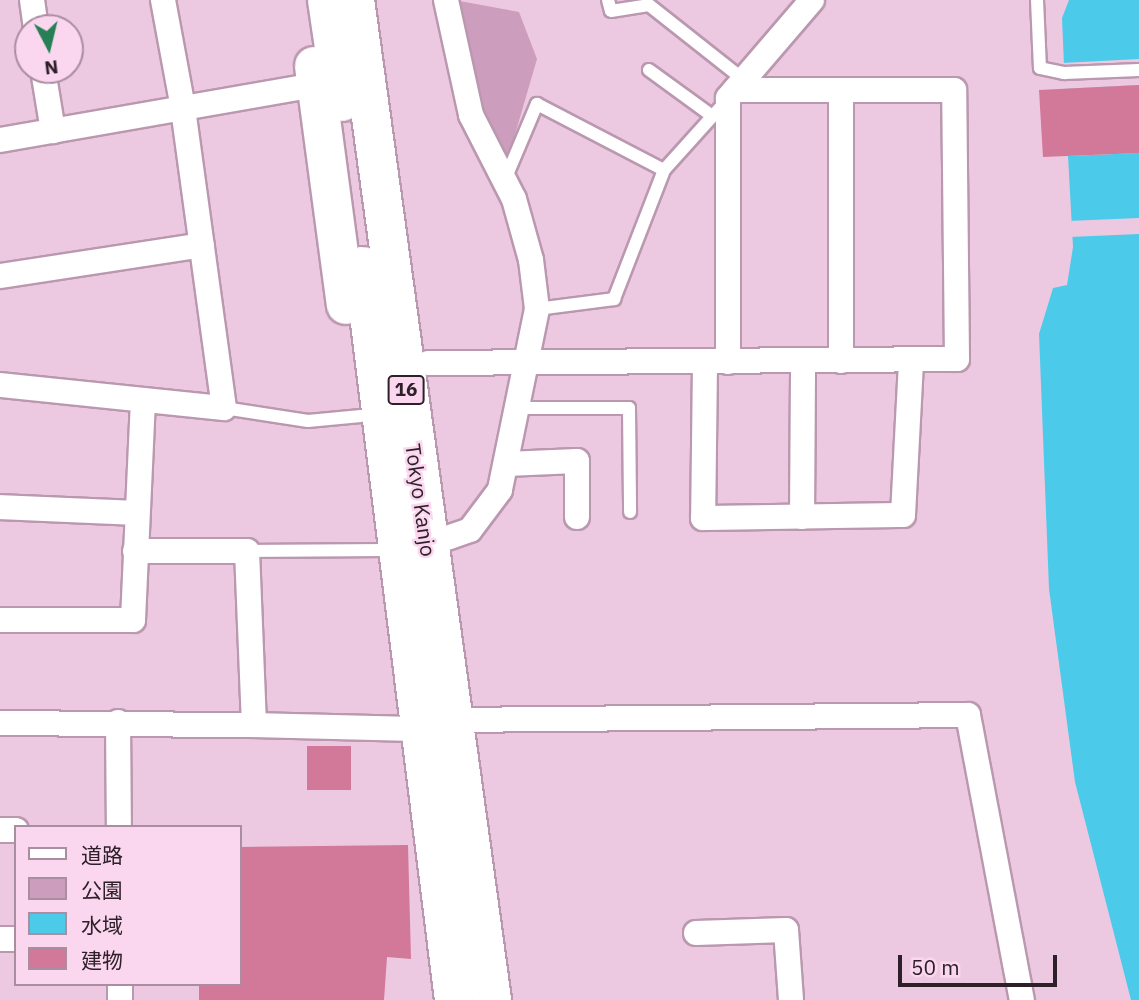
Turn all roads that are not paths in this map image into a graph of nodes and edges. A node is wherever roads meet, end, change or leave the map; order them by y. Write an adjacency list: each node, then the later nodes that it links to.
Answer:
1 (163, 0): 16 (street)
2 (304, 0): 13 (highway, 16)
3 (327, 0): 47 (highway, Tokyo Kanjo / 16)
4 (355, 0): 47 (highway, Tokyo Kanjo / 16)
5 (376, 0): 28 (highway, 16)
6 (446, 0): 21 (street)
7 (608, 0): 14 (lane)
8 (812, 0): 14 (street)
9 (1037, 0): 11 (lane)
10 (649, 70): 17 (lane)
11 (1139, 70)
12 (45, 84): 18 (street)
13 (316, 85): 16 (street); 35 (highway, 16)
14 (736, 90): 15 (street); 17 (lane); 30 (street)
15 (841, 90): 25 (street); 27 (street)
16 (183, 108): 18 (street); 22 (street)
17 (712, 116): 20 (lane)
18 (53, 131): 19 (street)
19 (0, 140)
20 (664, 170): 21 (lane); 24 (lane)
21 (504, 182): 24 (street)
22 (202, 245): 23 (street); 33 (street)
23 (0, 276)
24 (537, 309): 29 (street)
25 (911, 360): 27 (street); 41 (street)
26 (803, 361): 27 (street); 30 (street); 41 (street)
27 (841, 361)
28 (428, 363): 29 (street); 42 (highway, 16)
29 (529, 363): 30 (street); 34 (street)
30 (716, 363): 41 (street)
31 (0, 385): 32 (street)
32 (143, 400): 33 (street); 39 (street)
33 (224, 408): 35 (lane)
34 (519, 408): 36 (street); 38 (lane)
35 (361, 416): 43 (highway, 16)
36 (506, 464): 40 (street); 42 (street)
37 (0, 507): 39 (street)
38 (630, 512)
39 (136, 513): 44 (street)
40 (577, 517)
41 (802, 517)
42 (447, 538): 47 (highway, 16)
43 (382, 550): 45 (lane); 47 (highway, 16)
44 (135, 551): 45 (street); 46 (street)
45 (247, 551): 50 (street)
46 (0, 620)
47 (435, 712): 50 (street); 53 (highway, Tokyo Kanjo / 16); 54 (highway, Tokyo Kanjo / 16); 56 (street)
48 (0, 723): 49 (street)
49 (118, 723): 50 (street); 51 (street)
50 (254, 725)
51 (118, 825)
52 (696, 933): 55 (street)
53 (454, 1000)
54 (492, 1000)
55 (791, 1000)
56 (1022, 1000)

